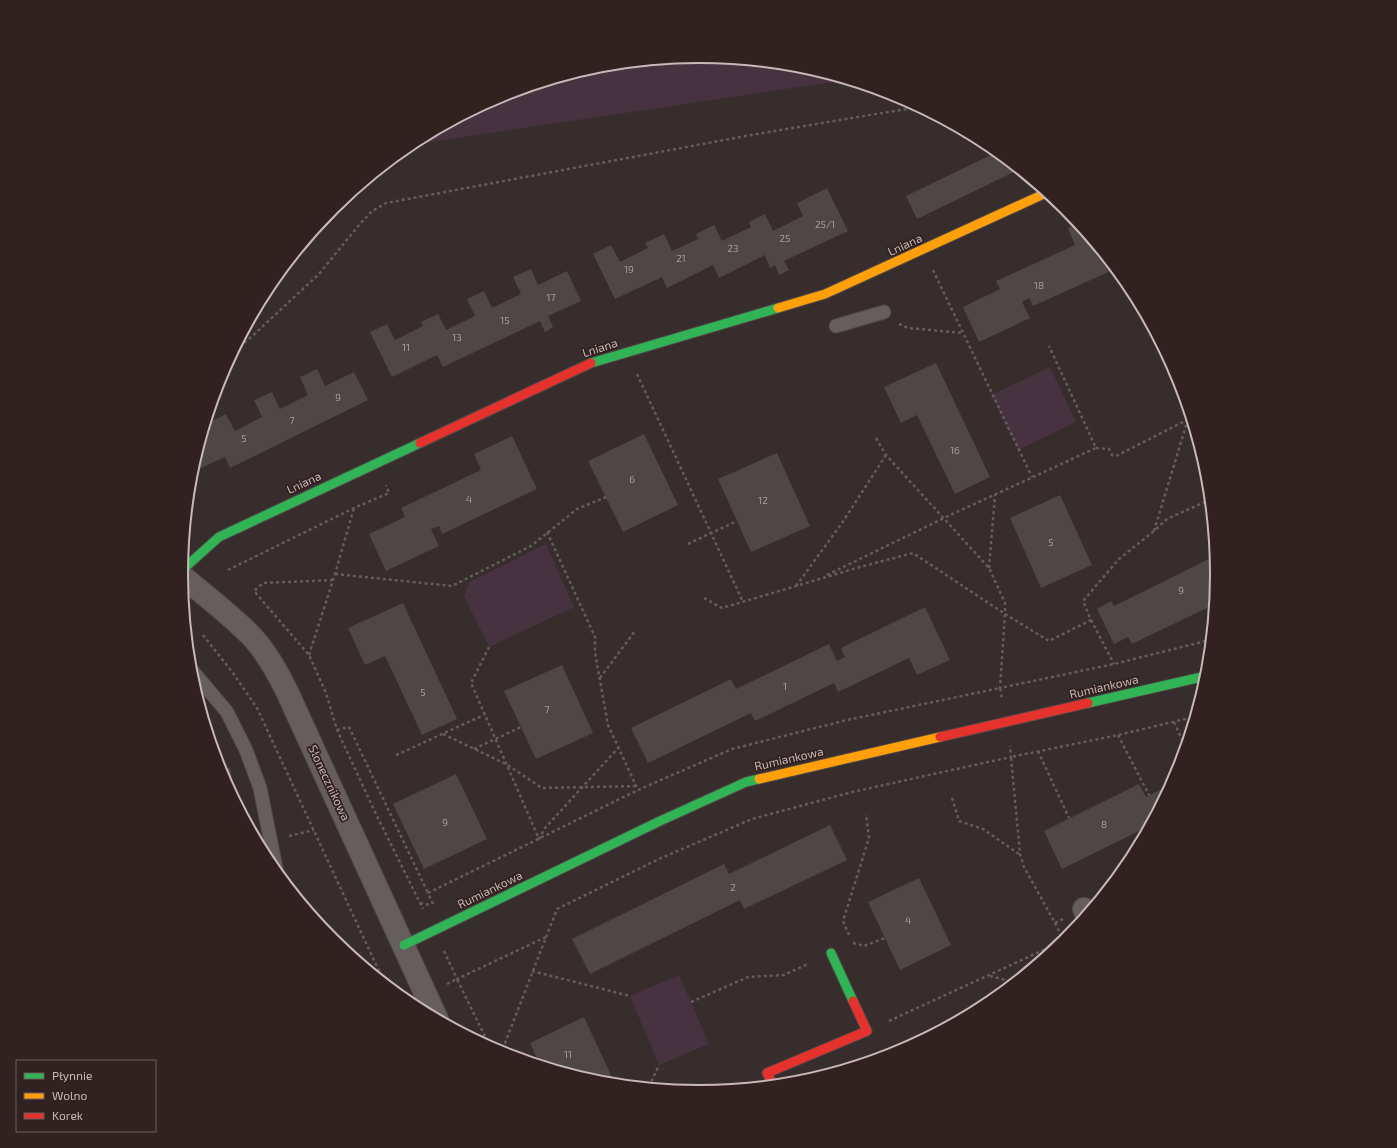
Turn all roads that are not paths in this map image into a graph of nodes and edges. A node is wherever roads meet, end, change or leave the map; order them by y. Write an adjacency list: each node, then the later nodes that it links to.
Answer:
1 (1041, 195): 4 (street, Lniana)
2 (881, 313): 3 (lane)
3 (836, 326)
4 (188, 564)
5 (188, 581): 9 (street, Słonecznikowa)
6 (198, 677): 8 (lane)
7 (1199, 678): 9 (street, Rumiankowa)
8 (274, 858)
9 (404, 945): 11 (street, Słonecznikowa)
10 (831, 953): 12 (street)
11 (434, 1011)
12 (770, 1080)

